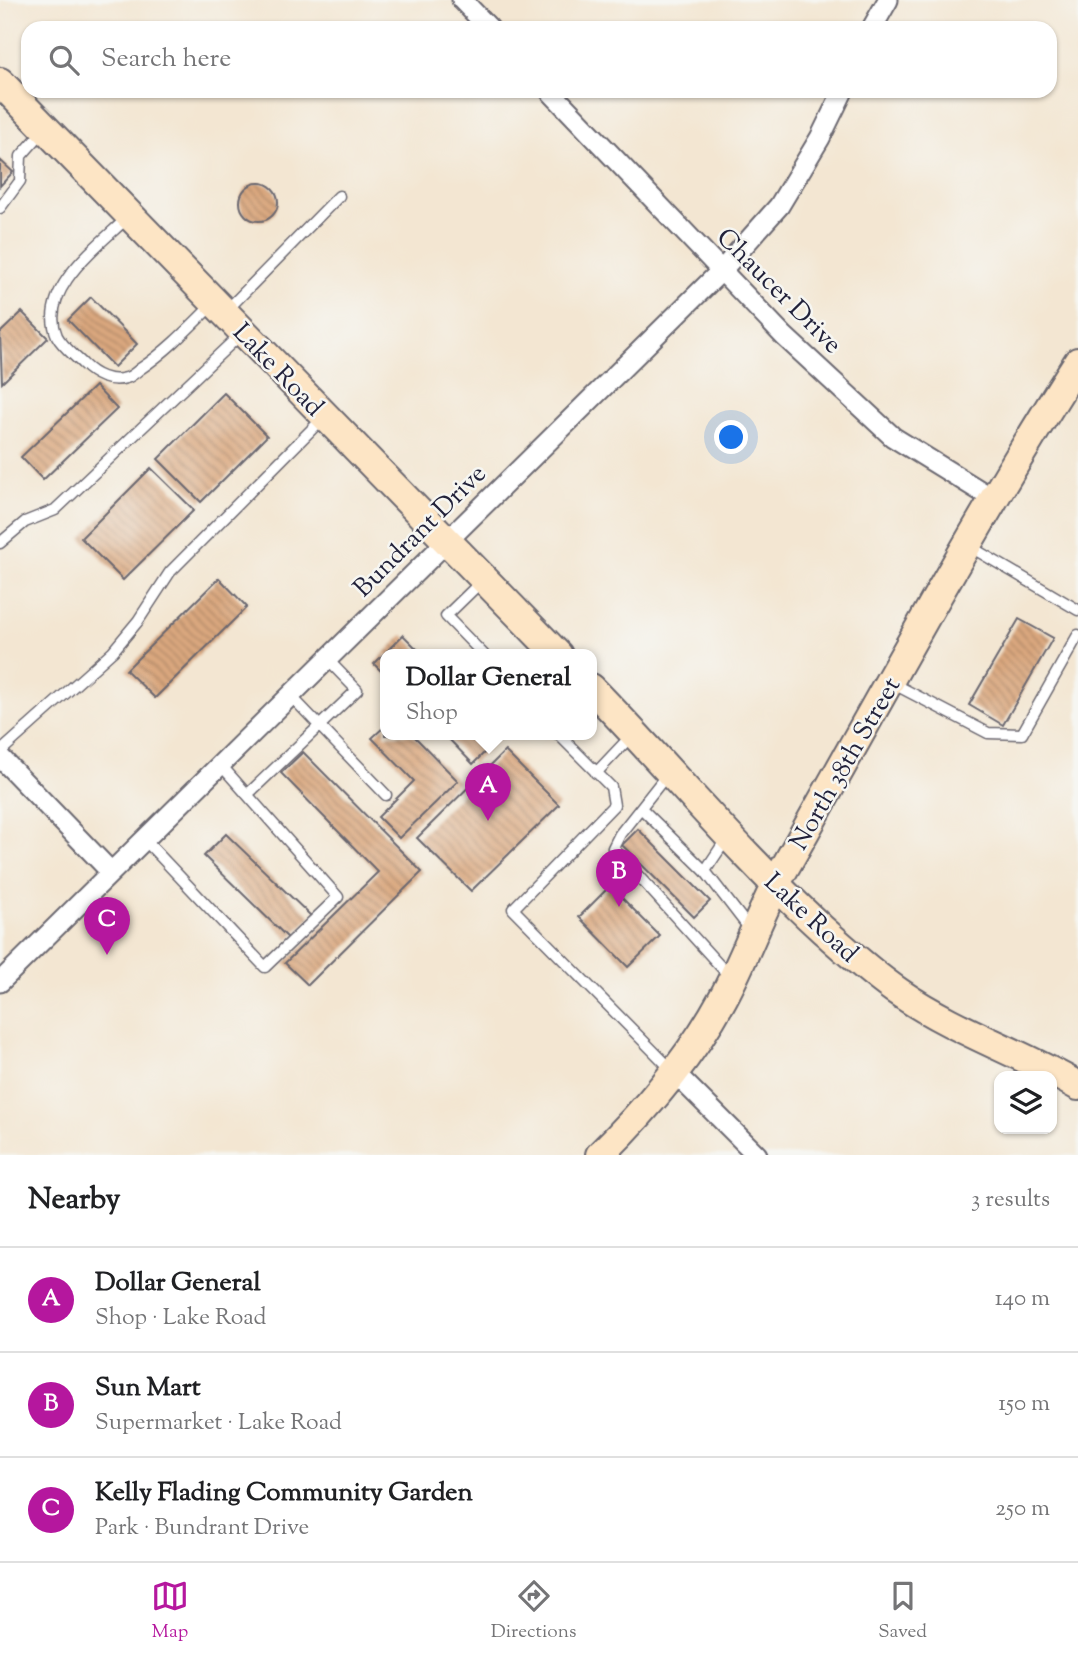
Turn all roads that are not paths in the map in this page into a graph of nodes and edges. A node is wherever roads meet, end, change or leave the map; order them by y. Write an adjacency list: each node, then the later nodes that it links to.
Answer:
1 (462, 0): 3 (street)
2 (888, 0): 4 (street)
3 (482, 21)
4 (876, 21)
5 (6, 92): 8 (street, Lake Road)
6 (557, 98): 12 (street, Chaucer Drive)
7 (840, 98): 12 (street, Bundrant Drive)
8 (46, 129): 10 (lane); 11 (street, Lake Road)
9 (339, 196): 13 (lane)
10 (0, 208)
11 (130, 216): 13 (street, Lake Road); 13 (lane)
12 (722, 270): 16 (street, Chaucer Drive); 17 (street, Bundrant Drive)
13 (227, 316): 15 (street, Lake Road); 18 (lane)
14 (1078, 362): 16 (street, North 38th Street)
15 (325, 416): 17 (street, Lake Road); 32 (lane)
16 (995, 500): 19 (street, North 38th Street)
17 (445, 540): 20 (street, Lake Road); 25 (street, Bundrant Drive)
18 (0, 543)
19 (968, 545): 21 (lane); 26 (street, North 38th Street)
20 (483, 579): 23 (lane); 24 (street, Lake Road)
21 (1078, 610)
22 (1078, 635): 26 (lane)
23 (478, 649)
24 (547, 649)
25 (326, 658): 28 (street, Bundrant Drive); 29 (lane)
26 (890, 682): 43 (street, North 38th Street)
27 (597, 694): 30 (street, Lake Road)
28 (290, 695): 29 (lane); 33 (street, Bundrant Drive)
29 (319, 726): 36 (lane); 37 (lane)
30 (634, 732): 34 (street, Lake Road); 35 (lane)
31 (564, 740): 35 (lane)
32 (0, 754): 42 (street)
33 (220, 764): 36 (lane); 40 (street, Bundrant Drive)
34 (670, 771): 38 (lane); 39 (street, Lake Road)
35 (596, 773): 47 (lane)
36 (248, 793): 40 (lane)
37 (386, 795)
38 (641, 808): 41 (lane); 45 (lane)
39 (728, 835): 41 (lane); 43 (street, Lake Road)
40 (144, 839): 42 (street, Bundrant Drive)
41 (705, 871): 44 (lane)
42 (111, 872): 46 (street, Bundrant Drive)
43 (775, 886): 44 (street, North 38th Street); 48 (street, Lake Road)
44 (753, 934): 45 (street, North 38th Street)
45 (732, 980): 47 (street, North 38th Street)
46 (0, 982)
47 (675, 1073): 49 (street, North 38th Street); 50 (street)
48 (1078, 1086)
49 (600, 1155)
50 (757, 1155)

